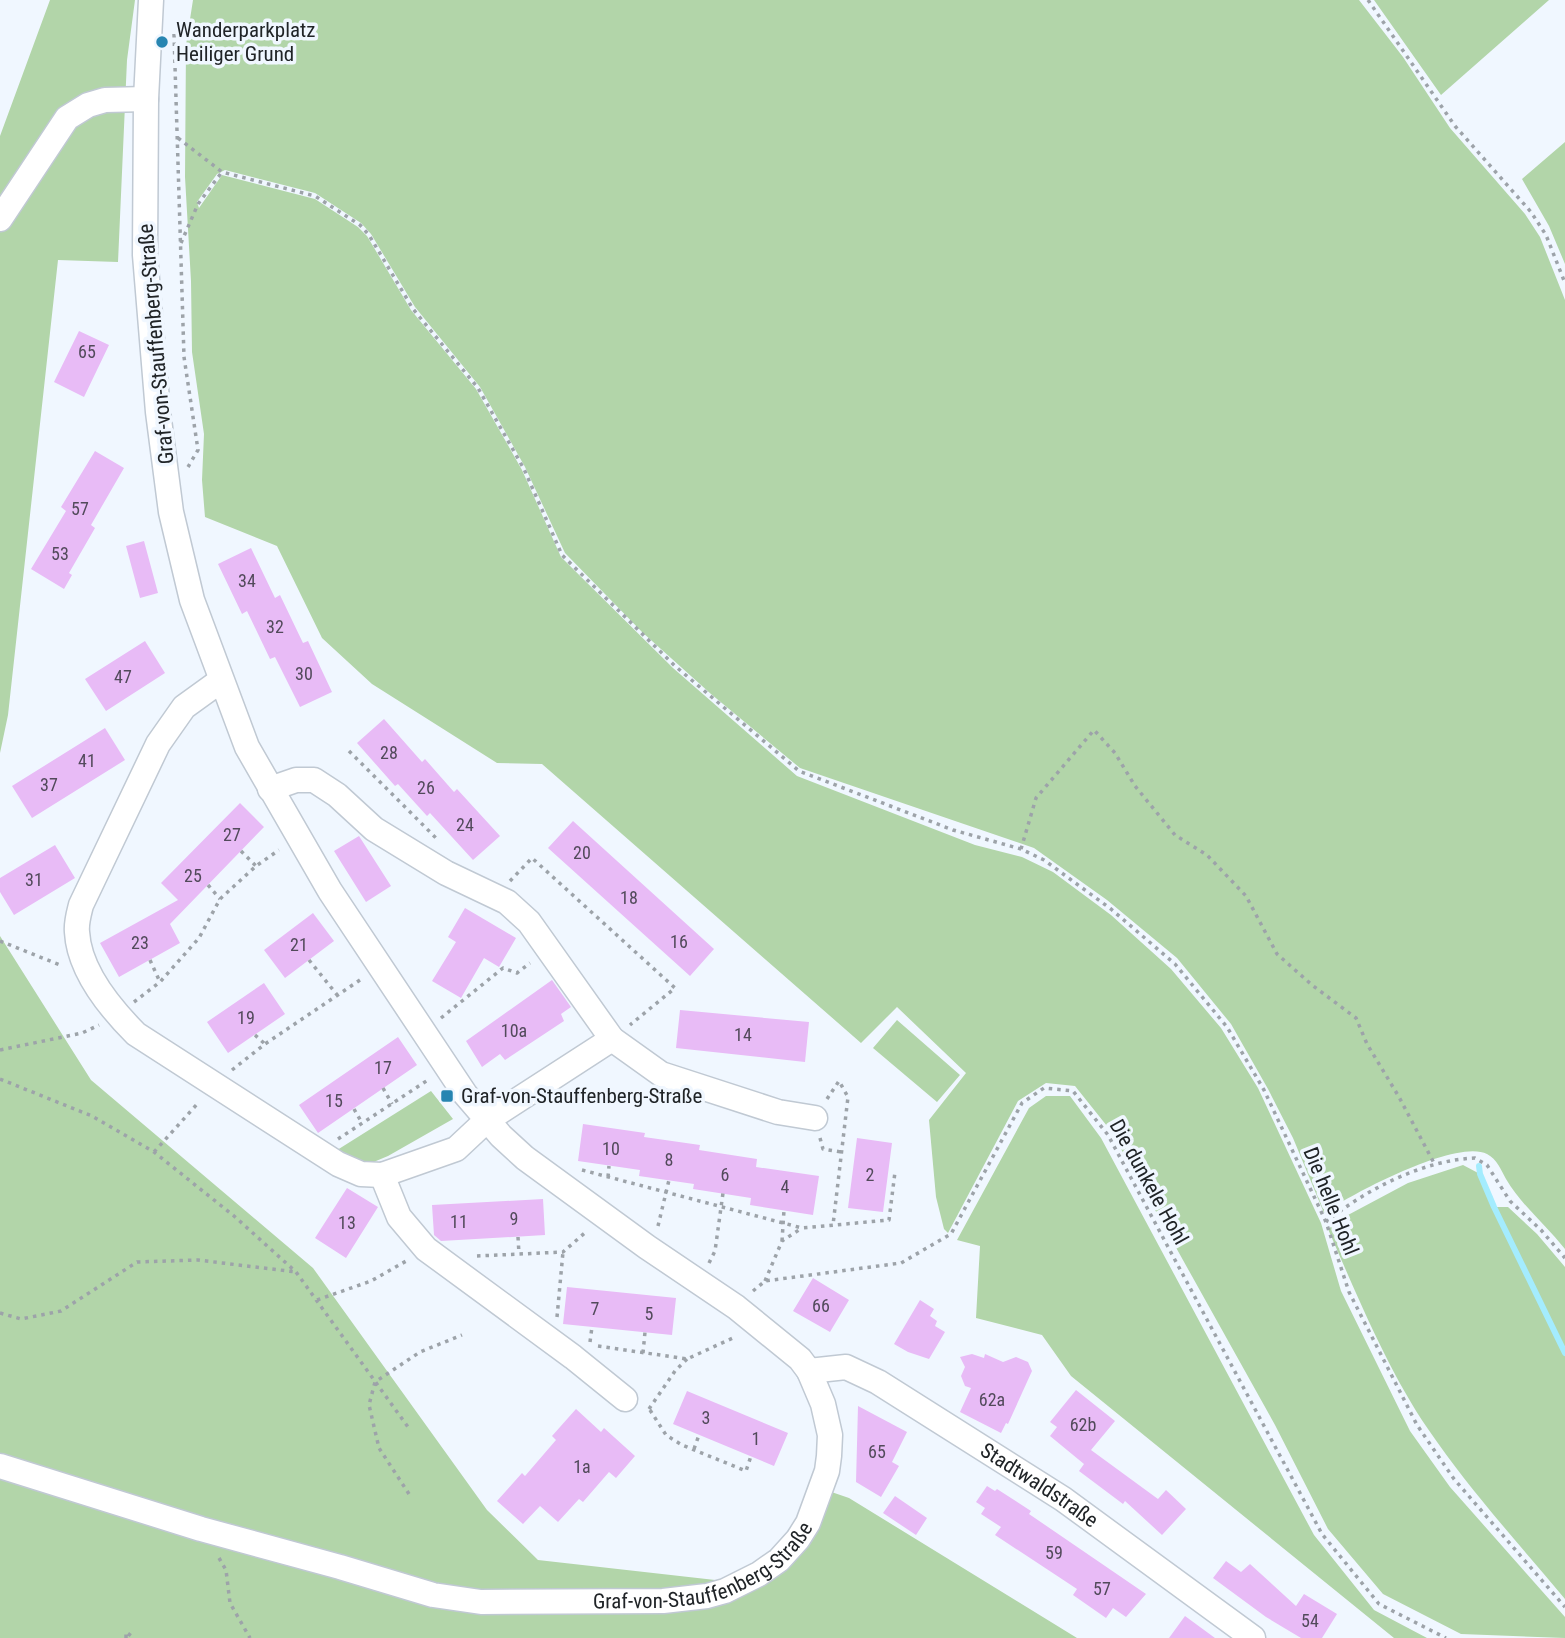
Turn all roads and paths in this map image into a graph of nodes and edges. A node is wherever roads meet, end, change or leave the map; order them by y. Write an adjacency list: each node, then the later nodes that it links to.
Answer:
1 (151, 0): 4 (street, Graf-von-Stauffenberg-Straße)
2 (1368, 0): 9 (path)
3 (174, 29): 5 (path)
4 (146, 99): 7 (street); 10 (street, Graf-von-Stauffenberg-Straße)
5 (178, 138): 6 (path); 8 (path)
6 (222, 172): 8 (path); 16 (path, Die helle Hohl)
7 (0, 219)
8 (180, 244): 10 (path)
9 (1565, 283)
10 (169, 499): 11 (street, Graf-von-Stauffenberg-Straße)
11 (220, 681): 13 (street, Graf-von-Stauffenberg-Straße); 26 (street)
12 (349, 751): 14 (path)
13 (270, 789): 23 (street); 31 (street, Graf-von-Stauffenberg-Straße)
14 (442, 844)
15 (281, 848): 18 (path)
16 (1021, 849): 48 (path); 60 (path, Die helle Hohl)
17 (241, 851): 18 (path)
18 (256, 866): 21 (path)
19 (208, 885): 21 (path)
20 (506, 886): 32 (path)
21 (220, 900): 28 (path)
22 (0, 941): 26 (path)
23 (548, 949): 31 (path); 32 (street)
24 (150, 960): 28 (path)
25 (309, 960): 29 (path)
26 (91, 977): 30 (street)
27 (361, 979): 29 (path)
28 (160, 982): 30 (path)
29 (338, 996): 34 (path)
30 (117, 1016): 35 (path); 38 (street)
31 (424, 1032): 36 (street, Graf-von-Stauffenberg-Straße)
32 (621, 1032): 42 (street); 43 (street)
33 (255, 1035): 34 (path)
34 (265, 1044): 38 (path)
35 (0, 1050)
36 (447, 1068): 40 (path); 43 (street, Graf-von-Stauffenberg-Straße)
37 (0, 1079): 45 (path)
38 (213, 1086): 45 (path); 46 (street)
39 (383, 1088): 40 (path)
40 (392, 1104): 44 (path)
41 (354, 1108): 44 (path)
42 (815, 1118): 47 (path); 47 (path)
43 (487, 1120): 51 (street); 54 (street, Graf-von-Stauffenberg-Straße)
44 (362, 1123): 46 (path)
45 (154, 1152): 72 (path)
46 (319, 1152): 51 (street)
47 (841, 1152): 62 (path)
48 (1435, 1165): 60 (path); 71 (path)
49 (609, 1166): 52 (path)
50 (895, 1172): 62 (path)
51 (382, 1175): 67 (street)
52 (608, 1177): 54 (path); 55 (path)
53 (669, 1180): 55 (path)
54 (563, 1186): 59 (street, Graf-von-Stauffenberg-Straße)
55 (667, 1192): 57 (path); 66 (path)
56 (723, 1194): 57 (path)
57 (722, 1206): 61 (path); 73 (path)
58 (784, 1210): 61 (path)
59 (604, 1216): 66 (street, Graf-von-Stauffenberg-Straße); 68 (path)
60 (1326, 1222): 97 (path, Die helle Hohl)
61 (783, 1223): 63 (path); 65 (path)
62 (832, 1225): 63 (path)
63 (802, 1228): 65 (path)
64 (518, 1237): 69 (path)
65 (782, 1241): 74 (path)
66 (647, 1247): 73 (street, Graf-von-Stauffenberg-Straße)
67 (426, 1250): 75 (path); 82 (street)
68 (563, 1252): 69 (path); 82 (path)
69 (519, 1254): 70 (path)
70 (474, 1256)
71 (1565, 1258)
72 (296, 1272): 75 (path); 77 (path)
73 (699, 1281): 76 (street, Graf-von-Stauffenberg-Straße)
74 (765, 1281): 76 (path); 102 (path, Die dunkele Hohl)
75 (317, 1300): 87 (path)
76 (736, 1307): 78 (street, Graf-von-Stauffenberg-Straße)
77 (0, 1313)
78 (759, 1325): 85 (path); 86 (street, Graf-von-Stauffenberg-Straße)
79 (592, 1327): 83 (path)
80 (645, 1332): 84 (path)
81 (462, 1335): 87 (path)
82 (555, 1343): 83 (path); 88 (street)
83 (589, 1345): 84 (path)
84 (643, 1353): 85 (path)
85 (687, 1359): 89 (path)
86 (809, 1371): 96 (street, Graf-von-Stauffenberg-Straße); 101 (street, Stadtwaldstraße)
87 (375, 1382): 90 (path); 95 (path)
88 (625, 1399): 89 (path)
89 (650, 1410): 92 (path)
90 (408, 1427)
91 (699, 1435): 92 (path)
92 (694, 1450): 93 (path)
93 (751, 1456)
94 (0, 1466): 96 (street, Graf-von-Stauffenberg-Straße)
95 (409, 1494)
96 (201, 1530): 100 (path)
97 (1565, 1606)
98 (126, 1638): 99 (path)
99 (134, 1638)
100 (250, 1638)
101 (1253, 1638)
102 (1446, 1638)

